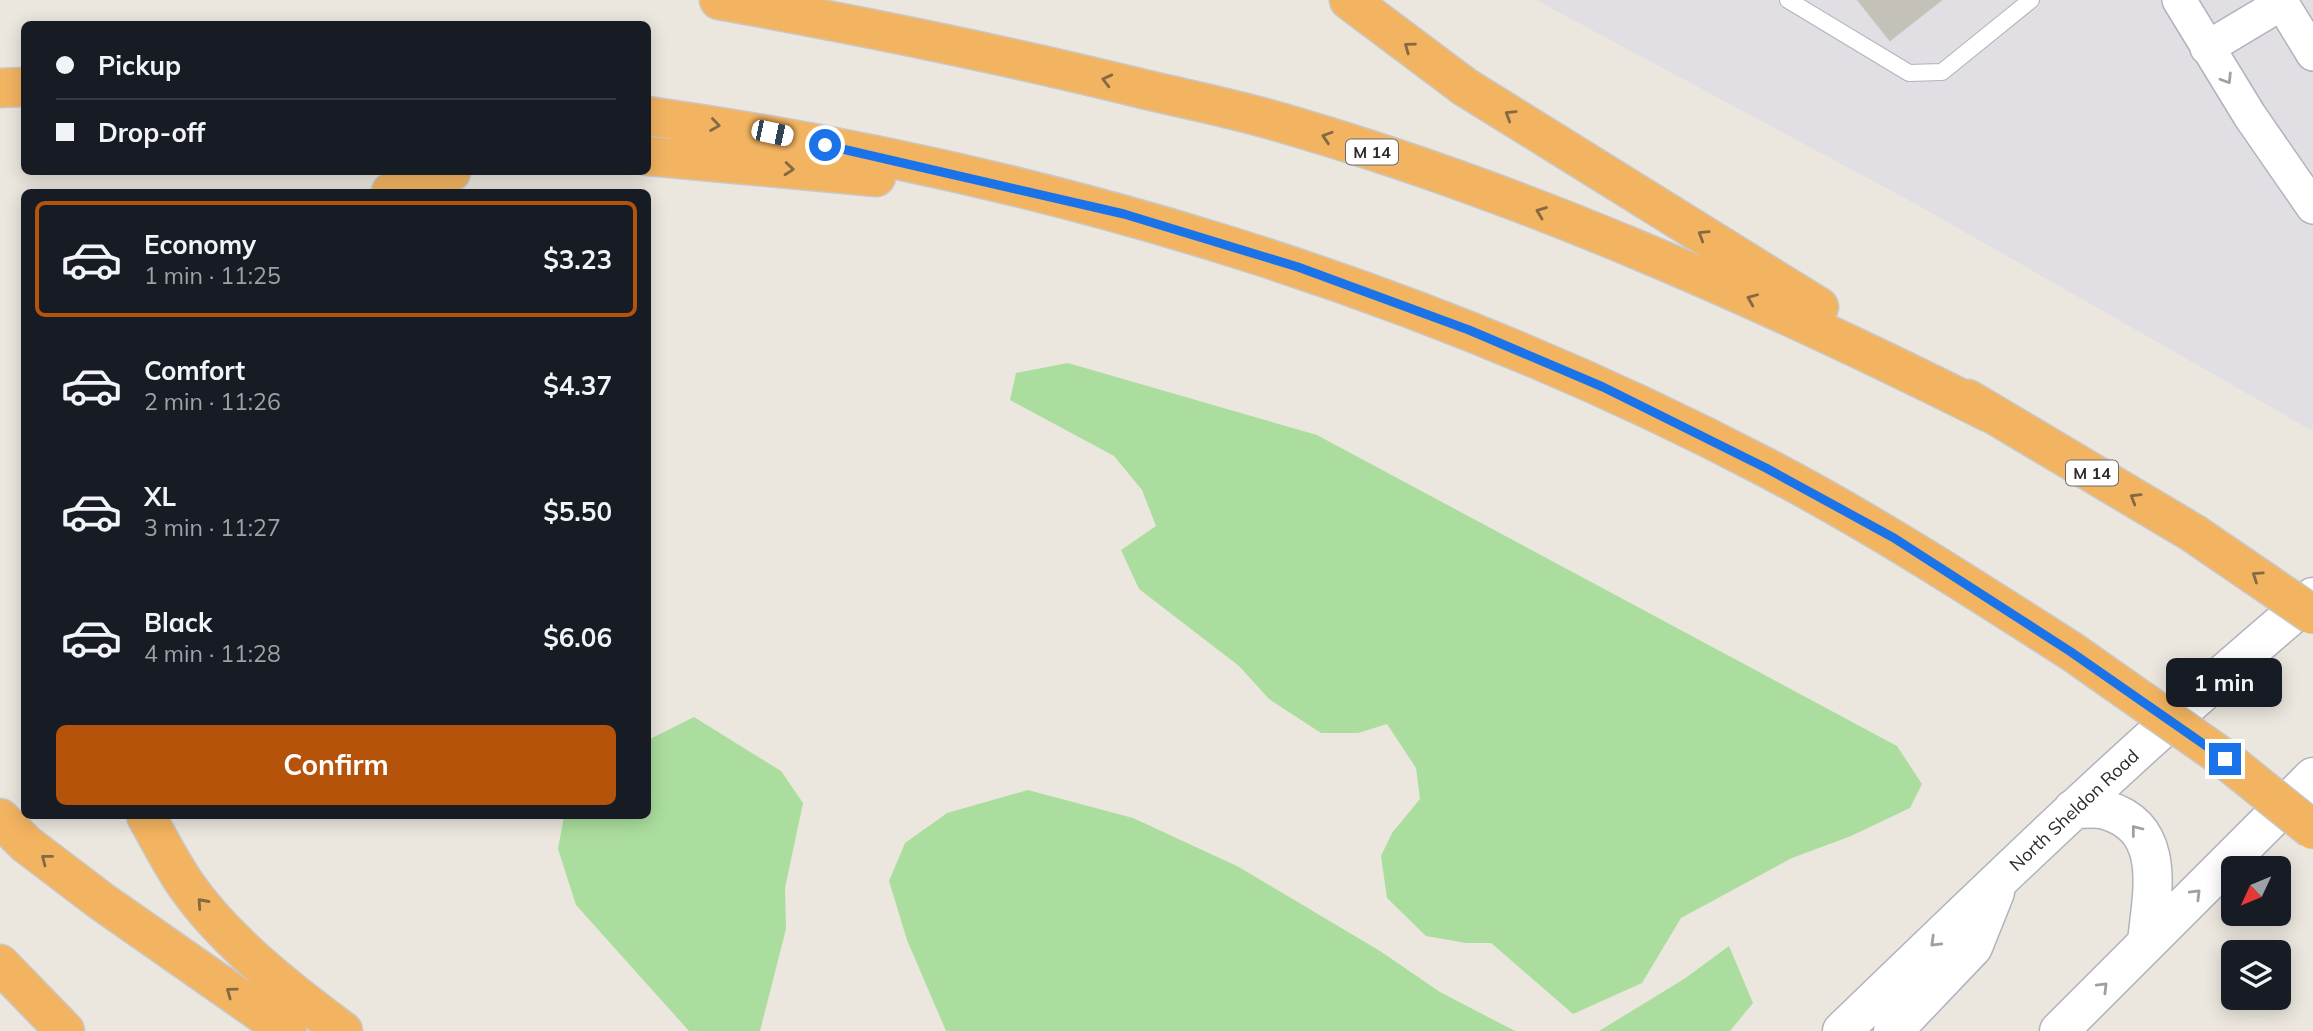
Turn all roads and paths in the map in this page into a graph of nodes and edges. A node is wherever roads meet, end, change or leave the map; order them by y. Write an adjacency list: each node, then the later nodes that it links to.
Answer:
1 (719, 0): 17 (highway, M 14, one-way to 1)
2 (1349, 0): 17 (highway, one-way to 2)
3 (1788, 0): 4 (lane)
4 (2031, 0)
5 (2179, 0): 7 (street)
6 (2282, 1): 7 (street); 8 (street)
7 (2207, 48): 16 (street, one-way to 16)
8 (2313, 54)
9 (21, 87): 10 (highway)
10 (0, 88)
11 (651, 116): 15 (highway, one-way to 15)
12 (651, 156): 15 (highway, one-way to 15)
13 (442, 175): 14 (highway)
14 (400, 189)
15 (1035, 191): 24 (highway, bridge)
16 (2313, 207)
17 (1990, 413): 19 (highway, M 14, one-way to 17, bridge)
18 (2313, 597): 21 (main road, North Sheldon Road)
19 (2313, 615)
20 (2313, 778): 26 (main road, one-way to 20)
21 (2073, 809): 25 (main road, North Sheldon Road); 26 (main road, one-way to 21)
22 (0, 818): 31 (highway, one-way to 22)
23 (148, 819): 32 (highway, one-way to 23)
24 (2313, 830)
25 (2001, 877): 33 (main road, North Sheldon Road, one-way to 33); 34 (main road)
26 (2147, 942): 35 (main road, one-way to 26)
27 (0, 964): 30 (highway)
28 (0, 999): 29 (highway)
29 (36, 1031)
30 (65, 1031)
31 (286, 1031)
32 (343, 1031)
33 (1842, 1031)
34 (1893, 1031)
35 (2059, 1031)

